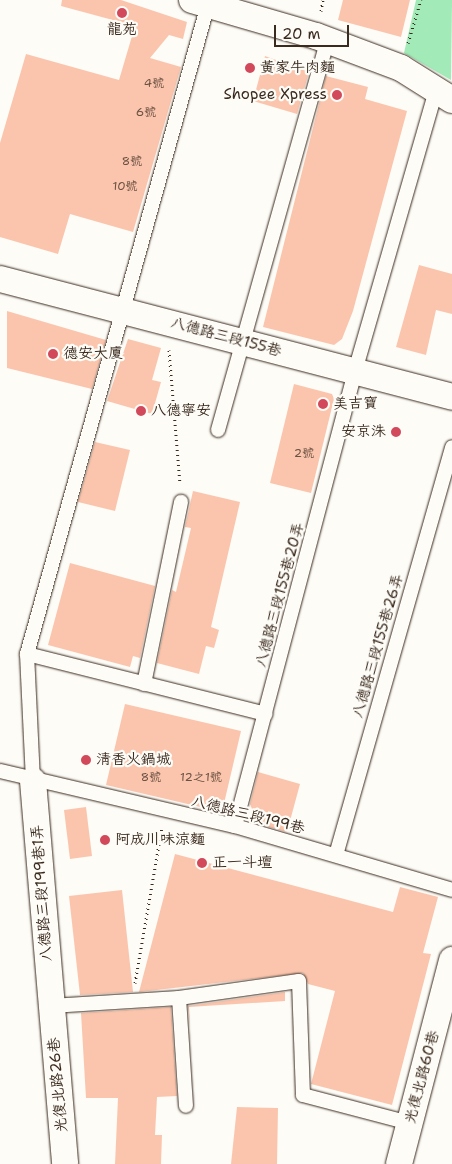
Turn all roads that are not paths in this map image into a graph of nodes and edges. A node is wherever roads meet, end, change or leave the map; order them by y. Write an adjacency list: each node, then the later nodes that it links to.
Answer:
1 (203, 2): 2 (street); 5 (lane)
2 (327, 41): 3 (street); 6 (lane)
3 (444, 95): 7 (lane, 八德路三段155巷20弄)
4 (0, 279): 5 (street, 八德路三段155巷)
5 (122, 311): 6 (street, 八德路三段155巷); 12 (lane)
6 (241, 341): 7 (street, 八德路三段155巷); 9 (lane)
7 (355, 371): 8 (street, 八德路三段155巷); 14 (lane, 八德路三段155巷20弄)
8 (452, 397)
9 (218, 430)
10 (452, 446): 18 (lane, 八德路三段155巷26弄)
11 (181, 502): 13 (lane)
12 (26, 654): 13 (lane); 16 (lane)
13 (144, 684): 14 (lane)
14 (266, 714): 17 (lane, 八德路三段155巷20弄)
15 (0, 771): 16 (lane, 八德路三段199巷)
16 (33, 781): 17 (lane, 八德路三段199巷); 22 (street, 八德路三段199巷1弄)
17 (235, 826): 18 (lane, 八德路三段199巷)
18 (336, 855): 19 (lane, 八德路三段199巷)
19 (452, 890)
20 (452, 960): 24 (street, 光復北路60巷)
21 (179, 998): 22 (lane); 23 (lane); 24 (lane)
22 (50, 1006): 25 (street, 光復北路26巷)
23 (186, 1106)
24 (410, 1123): 26 (street, 光復北路60巷)
25 (65, 1164)
26 (399, 1164)

